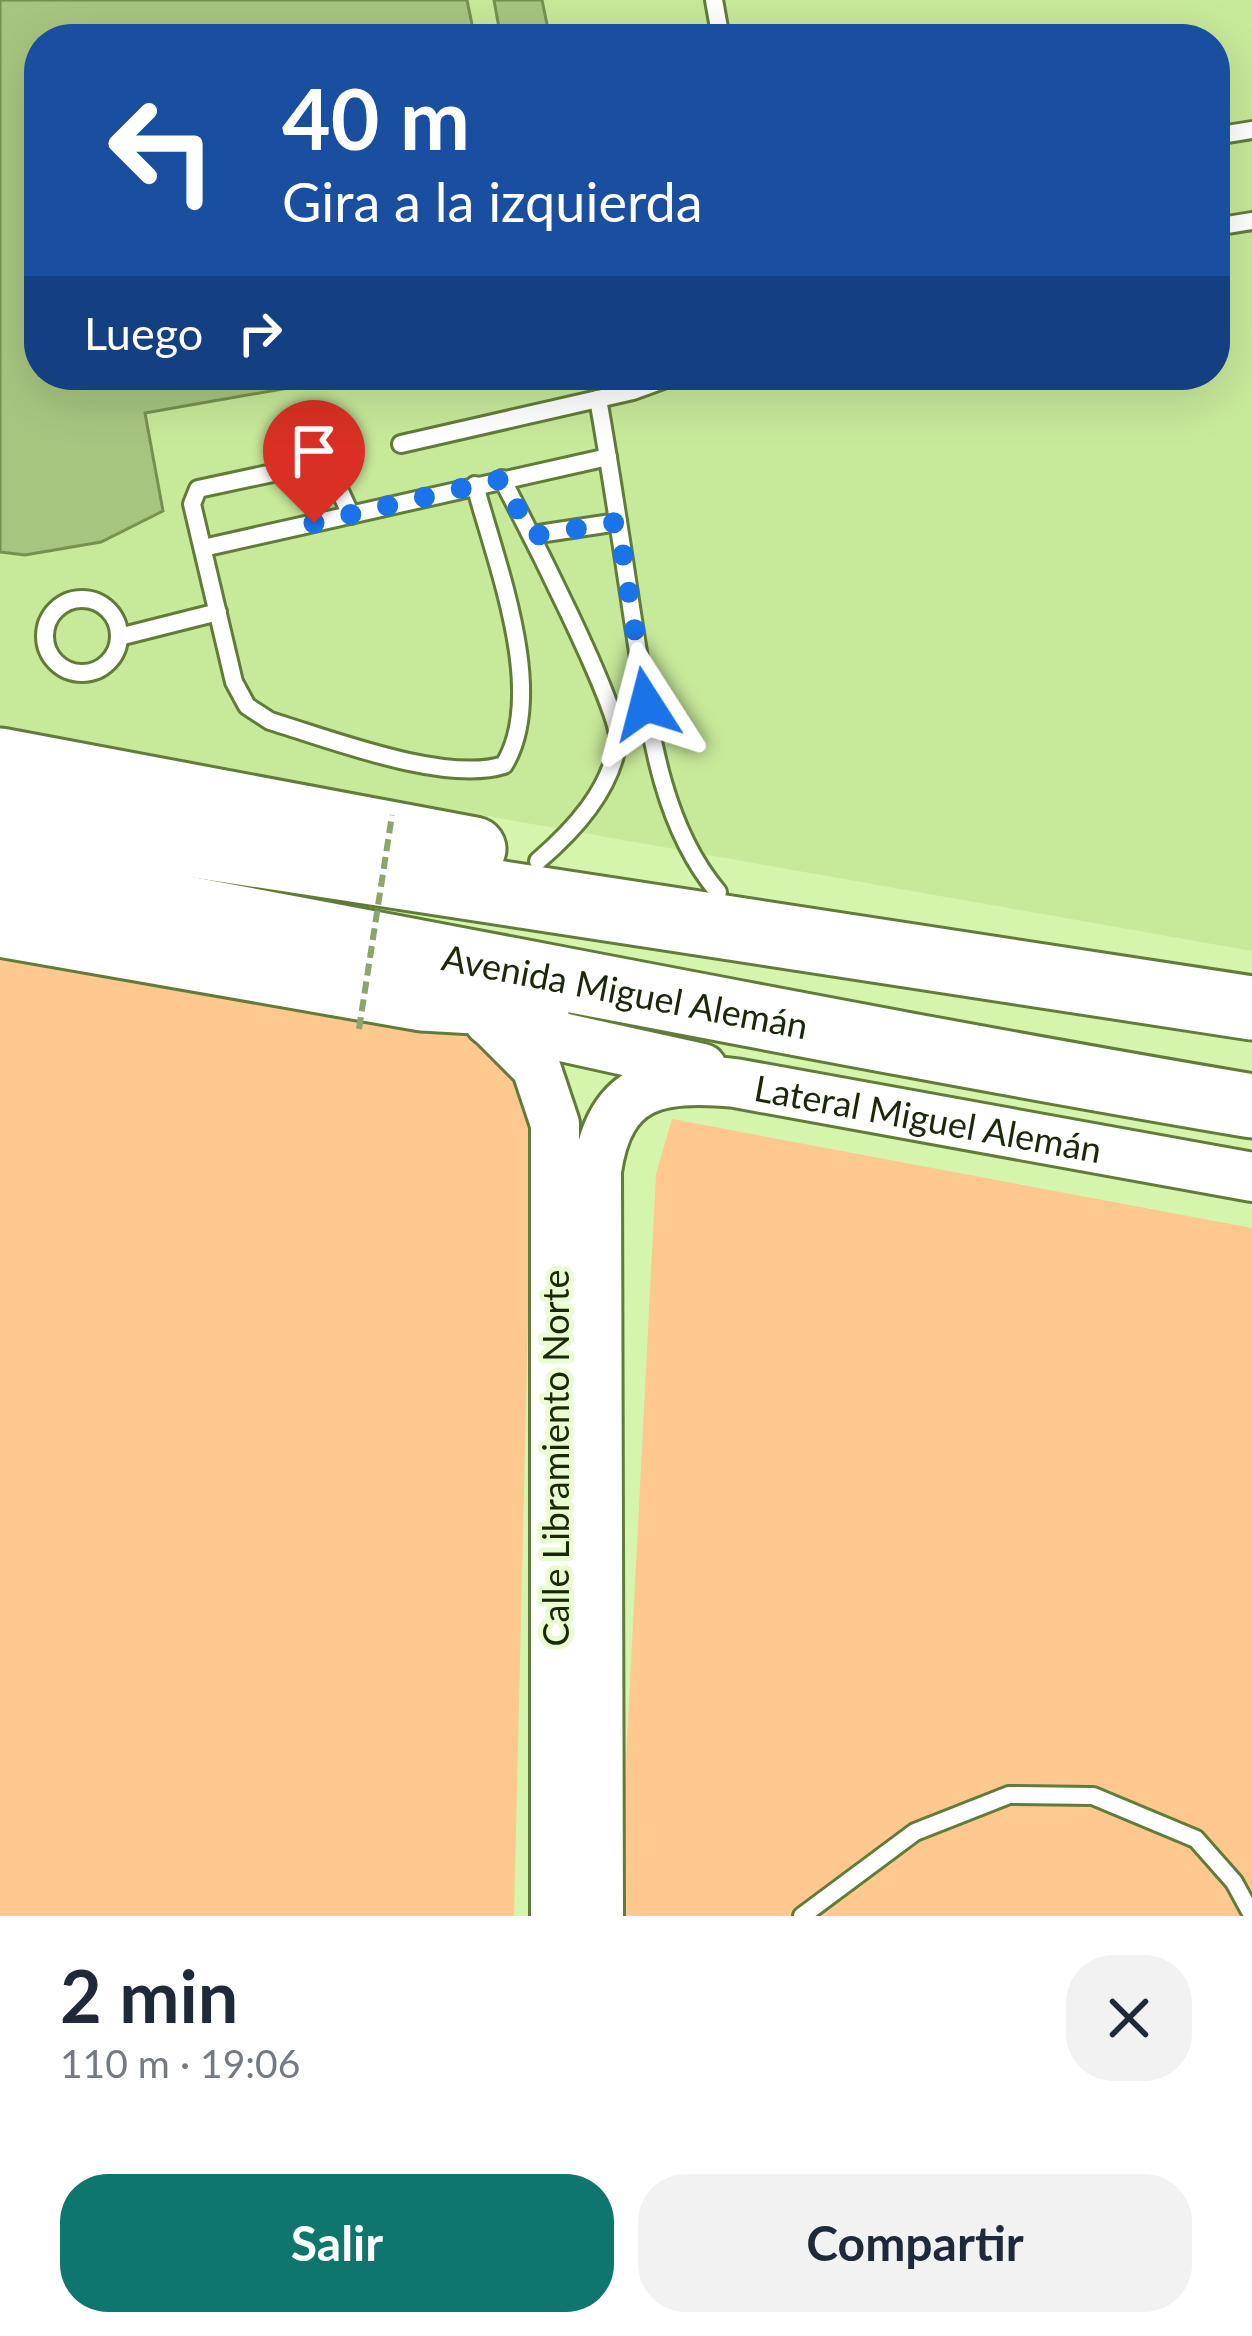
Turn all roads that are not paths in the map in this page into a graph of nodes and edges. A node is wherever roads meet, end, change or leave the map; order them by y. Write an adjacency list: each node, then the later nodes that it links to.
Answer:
1 (628, 390): 2 (lane)
2 (598, 399): 3 (lane); 4 (lane)
3 (401, 444)
4 (608, 457): 5 (lane); 8 (lane)
5 (502, 479): 6 (lane); 9 (lane)
6 (476, 485): 7 (lane); 11 (lane)
7 (351, 515): 10 (lane); 10 (lane)
8 (618, 522): 9 (lane); 14 (lane)
9 (532, 536): 13 (lane)
10 (202, 548): 11 (lane)
11 (218, 612): 12 (lane)
12 (119, 637): 12 (lane)
13 (620, 736): 14 (lane); 17 (lane)
14 (652, 737): 19 (lane)
15 (0, 760): 17 (highway)
16 (0, 816): 21 (highway, Avenida Miguel Alemán)
17 (538, 861): 19 (highway)
18 (0, 874): 25 (highway, Avenida Miguel Alemán)
19 (718, 892): 21 (highway)
20 (0, 925): 22 (highway)
21 (952, 965): 23 (highway, Avenida Miguel Alemán)
22 (422, 999): 24 (street); 25 (highway)
23 (1252, 1008)
24 (491, 1022): 26 (street); 31 (street, Calle Libramiento Norte)
25 (937, 1053): 27 (highway, Avenida Miguel Alemán)
26 (860, 1103): 28 (street, Lateral Miguel Alemán); 29 (street, Lateral Miguel Alemán)
27 (1252, 1106)
28 (615, 1117): 32 (street, Calle Libramiento Norte)
29 (1252, 1178)
30 (1252, 1915): 33 (lane)
31 (555, 1916)
32 (599, 1916)
33 (802, 1916)

